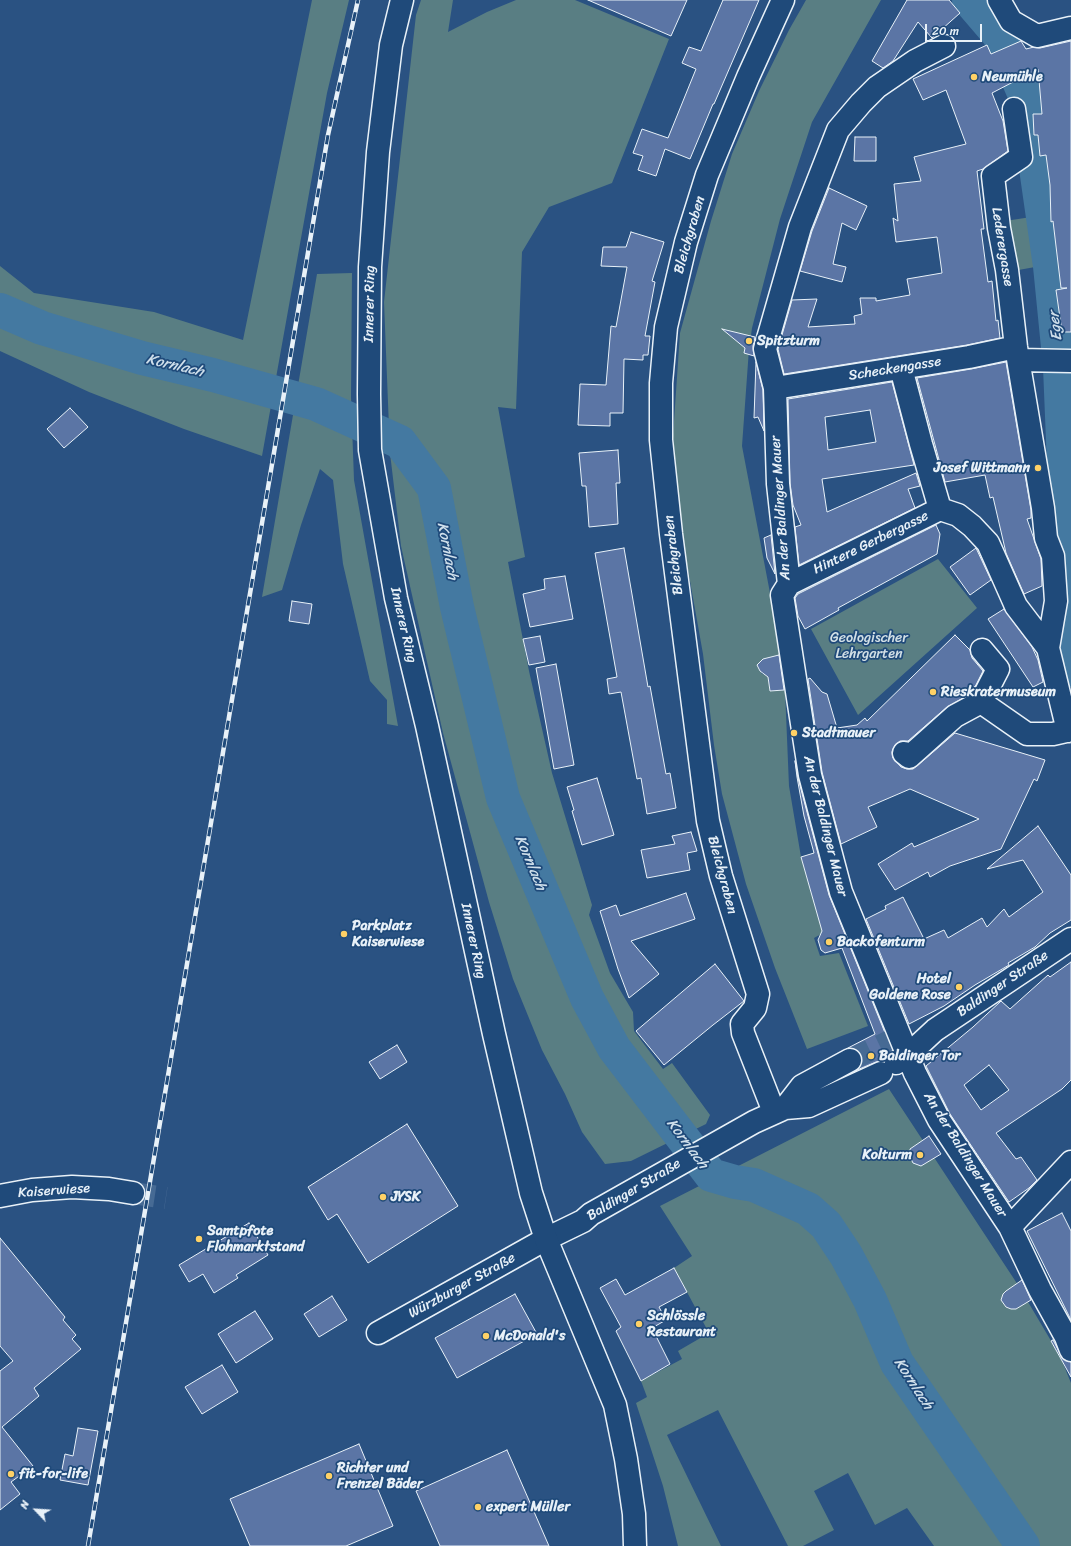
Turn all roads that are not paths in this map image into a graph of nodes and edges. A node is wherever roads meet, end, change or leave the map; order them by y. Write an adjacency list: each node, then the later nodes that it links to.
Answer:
1 (402, 0): 28 (street, Innerer Ring)
2 (783, 0): 23 (street, Bleichgraben)
3 (998, 0): 4 (street)
4 (1071, 28)
5 (944, 46): 10 (street, An der Baldinger Mauer)
6 (1014, 109): 7 (street, Lederergasse)
7 (1017, 354): 8 (street, Scheckengasse); 9 (street, Scheckengasse); 13 (street, Lederergasse)
8 (1071, 361)
9 (902, 368): 10 (street, Scheckengasse); 11 (street)
10 (774, 388): 12 (street, An der Baldinger Mauer)
11 (940, 509): 12 (street, Hintere Gerbergasse); 13 (street, Hintere Gerbergasse)
12 (789, 584): 20 (street, An der Baldinger Mauer)
13 (1048, 648): 16 (street)
14 (982, 650): 15 (street)
15 (981, 702): 16 (street); 17 (street)
16 (1070, 731)
17 (904, 753)
18 (1071, 939): 19 (street, Baldinger Straße)
19 (935, 1030): 20 (street, Baldinger Straße); 21 (street, Baldinger Straße)
20 (896, 1037): 21 (street, An der Baldinger Mauer)
21 (908, 1055): 23 (street, Baldinger Straße); 27 (street, An der Baldinger Mauer)
22 (850, 1060): 23 (street, Baldinger Straße)
23 (779, 1110): 28 (street, Baldinger Straße)
24 (1071, 1162): 27 (street)
25 (133, 1193): 26 (street, Kaiserwiese)
26 (0, 1196)
27 (1010, 1227): 30 (street, An der Baldinger Mauer)
28 (546, 1239): 29 (street, Würzburger Straße); 31 (street, Innerer Ring)
29 (378, 1333)
30 (1071, 1350)
31 (635, 1546)

